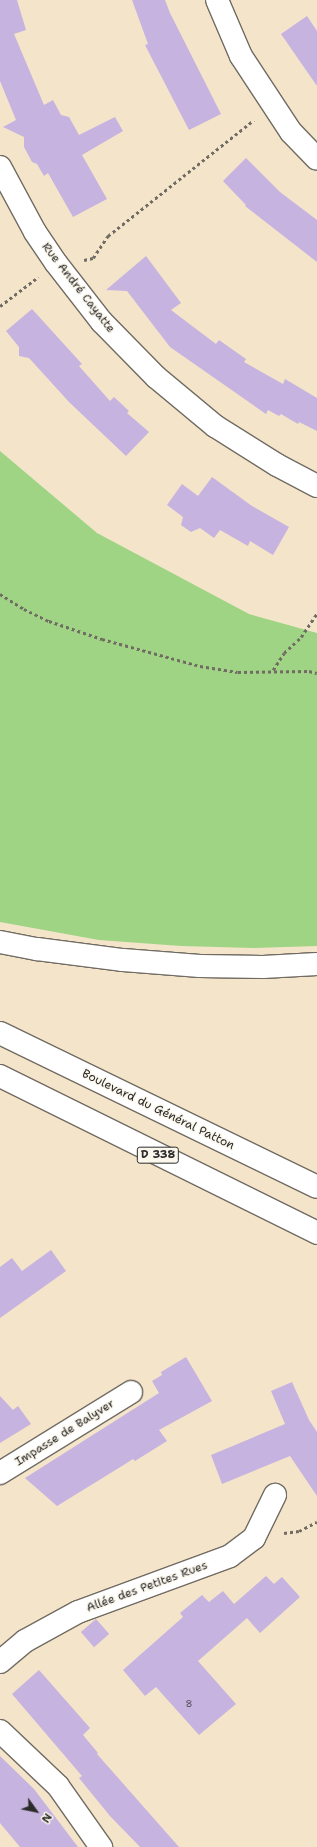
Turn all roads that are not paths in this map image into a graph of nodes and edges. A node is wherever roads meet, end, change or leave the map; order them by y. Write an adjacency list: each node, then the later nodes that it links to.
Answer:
1 (218, 0): 2 (main road)
2 (317, 159)
3 (0, 167): 4 (main road, Rue André Cayatte)
4 (317, 486)
5 (0, 942): 6 (main road)
6 (317, 964)
7 (0, 1033): 9 (main road, Boulevard du Général Patton)
8 (0, 1076): 10 (main road, D 338)
9 (317, 1187)
10 (317, 1233)
11 (131, 1392): 12 (main road, Impasse de Balyver)
12 (0, 1473)
13 (275, 1495): 14 (main road, Allée des Petites Rues)
14 (0, 1662)
15 (0, 1731): 16 (main road)
16 (101, 1847)

